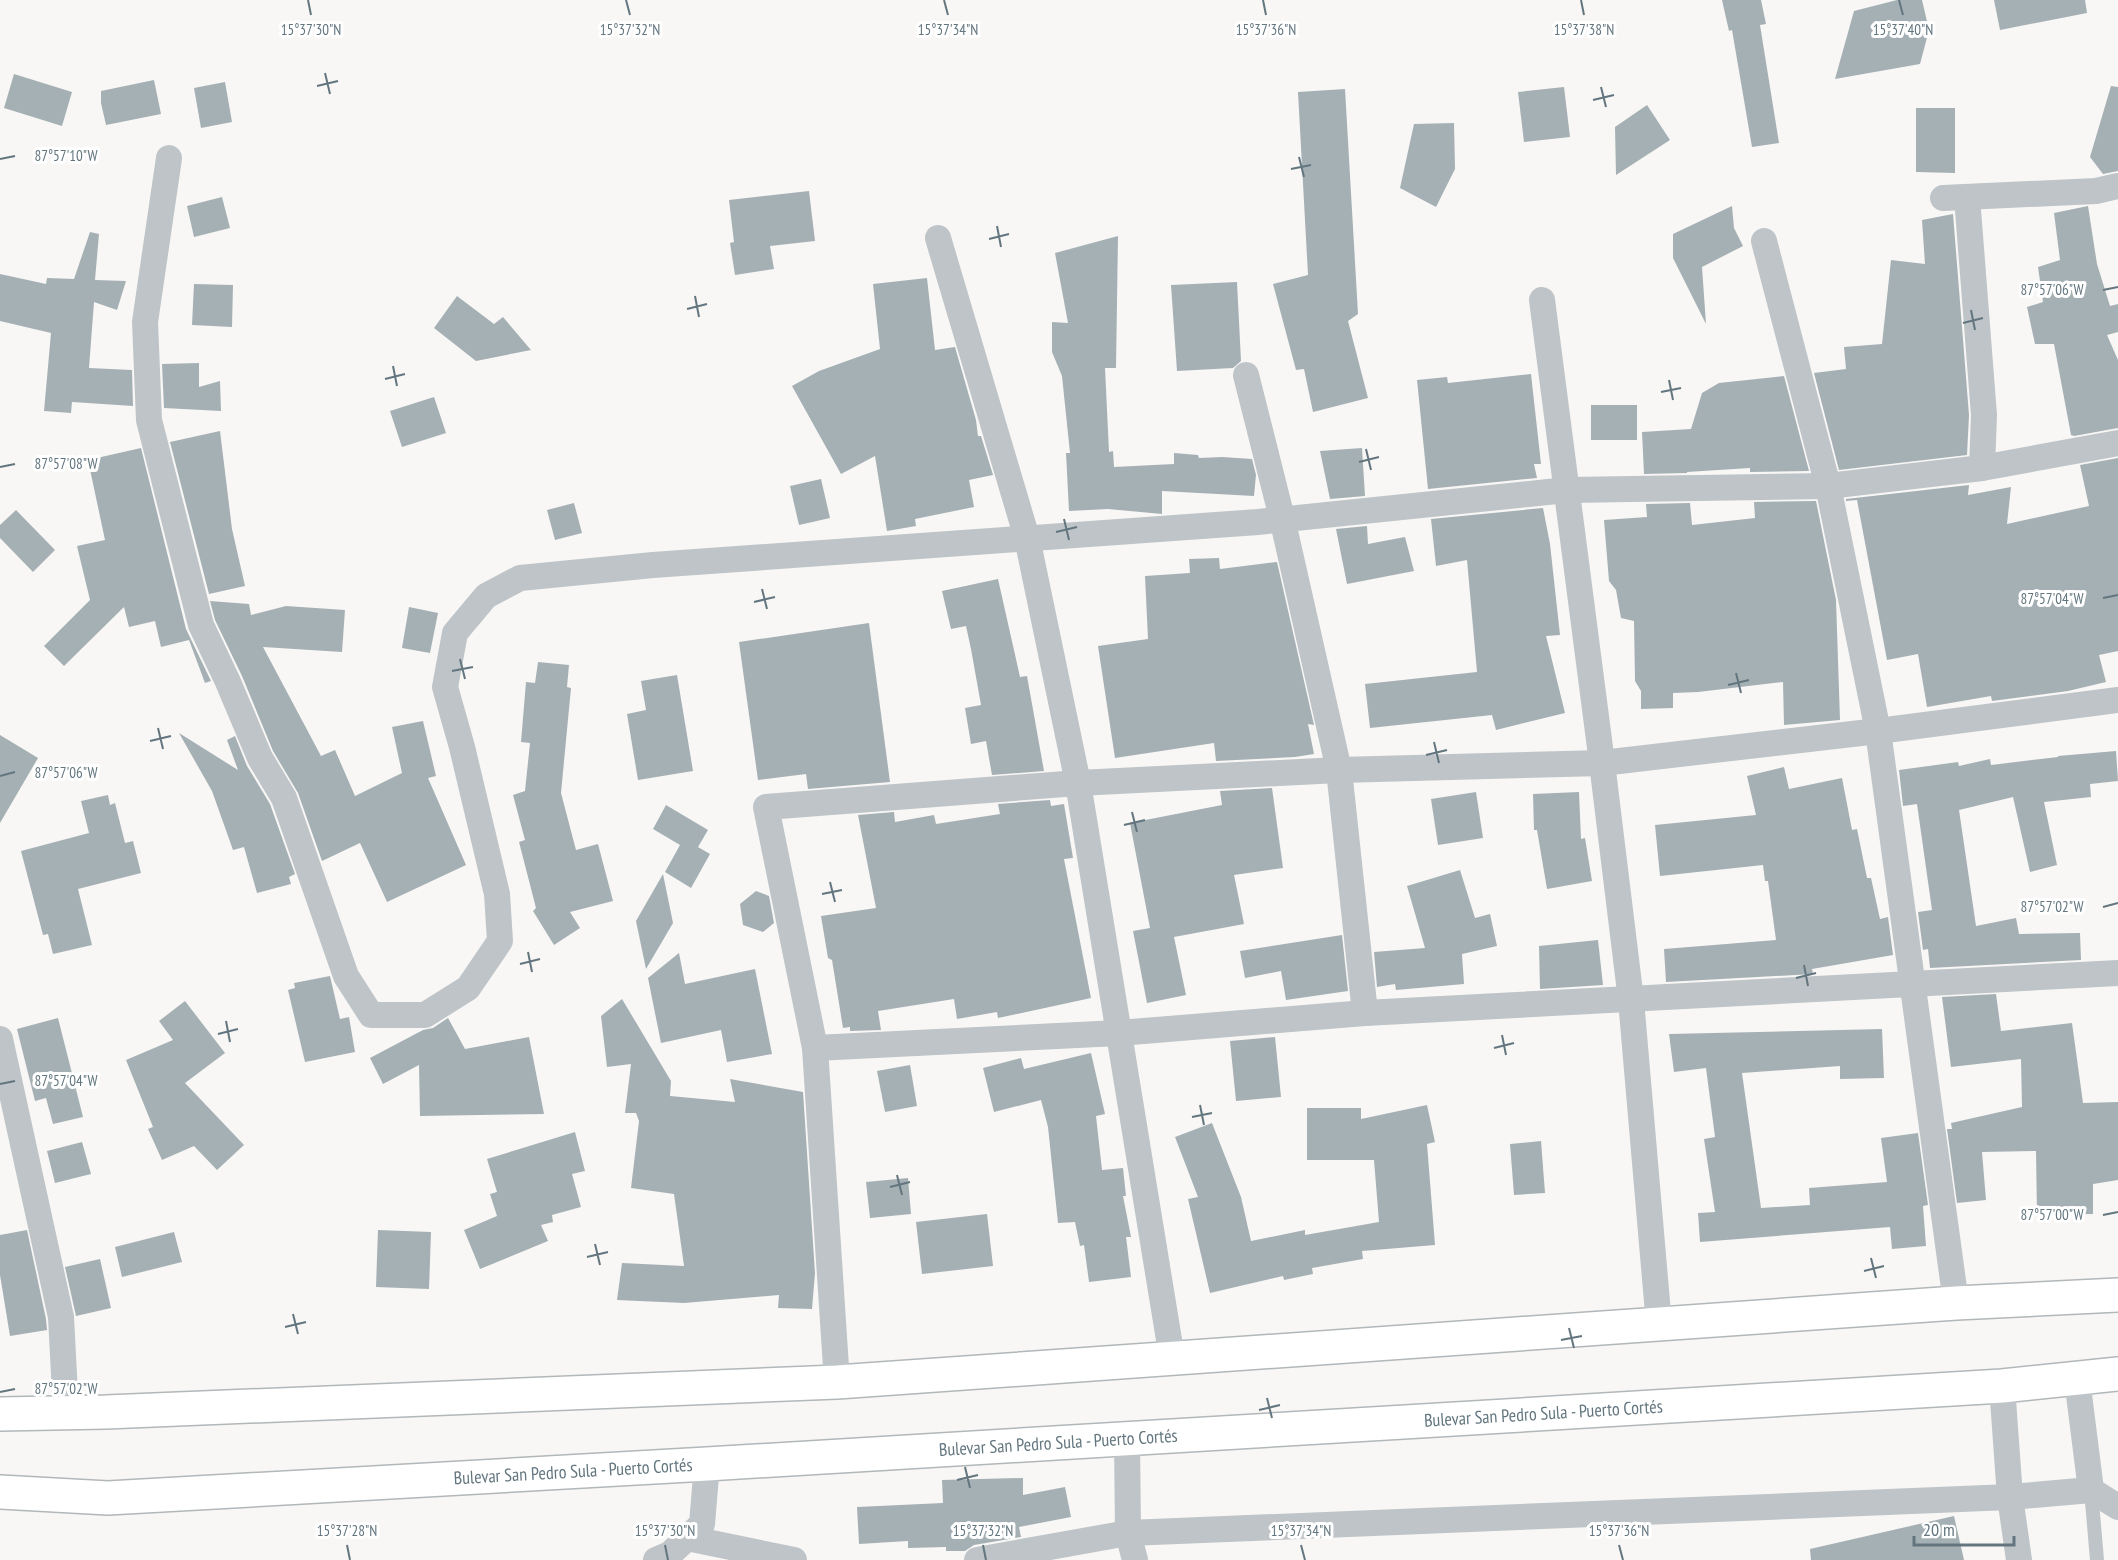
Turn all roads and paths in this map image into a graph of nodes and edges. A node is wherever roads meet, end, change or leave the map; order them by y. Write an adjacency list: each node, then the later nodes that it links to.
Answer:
1 (169, 158): 12 (street)
2 (2118, 186): 8 (street)
3 (938, 238): 12 (street)
4 (1764, 241): 9 (street)
5 (1542, 300): 10 (street)
6 (1246, 375): 11 (street)
7 (2118, 443): 8 (street)
8 (1982, 468): 9 (street)
9 (1828, 486): 10 (street); 14 (street)
10 (1567, 490): 11 (street); 15 (street)
11 (1282, 518): 12 (street); 16 (street)
12 (1028, 538): 17 (street)
13 (2118, 700): 14 (street)
14 (1878, 731): 15 (street); 19 (street)
15 (1602, 763): 16 (street); 20 (street)
16 (1339, 771): 17 (street); 21 (street)
17 (1078, 783): 22 (street); 24 (street)
18 (2118, 973): 19 (street)
19 (1912, 984): 20 (street); 26 (street)
20 (1631, 1000): 21 (street); 27 (street)
21 (1365, 1013): 22 (street)
22 (1119, 1033): 24 (street); 28 (street)
23 (0, 1039): 33 (street)
24 (815, 1048): 31 (street)
25 (2118, 1295): 26 (highway)
26 (1956, 1303): 27 (highway)
27 (1659, 1325): 28 (highway)
28 (1172, 1358): 31 (highway)
29 (2118, 1374): 30 (highway, Bulevar San Pedro Sula - Puerto Cortés)
30 (2077, 1379): 32 (highway, Bulevar San Pedro Sula - Puerto Cortés); 37 (street)
31 (837, 1382): 33 (highway)
32 (2002, 1386): 35 (highway, Bulevar San Pedro Sula - Puerto Cortés); 39 (street)
33 (66, 1413): 34 (highway)
34 (0, 1414)
35 (1127, 1438): 36 (highway, Bulevar San Pedro Sula - Puerto Cortés); 41 (street)
36 (707, 1464): 38 (highway, Bulevar San Pedro Sula - Puerto Cortés); 42 (street)
37 (2091, 1490): 39 (street); 40 (street); 48 (lane)
38 (0, 1492)
39 (2010, 1497): 41 (street); 47 (street)
40 (2118, 1507)
41 (1128, 1533): 45 (street); 46 (street)
42 (687, 1538): 43 (street); 44 (street)
43 (656, 1560)
44 (794, 1560)
45 (977, 1560)
46 (1136, 1560)
47 (2019, 1560)
48 (2097, 1560)

